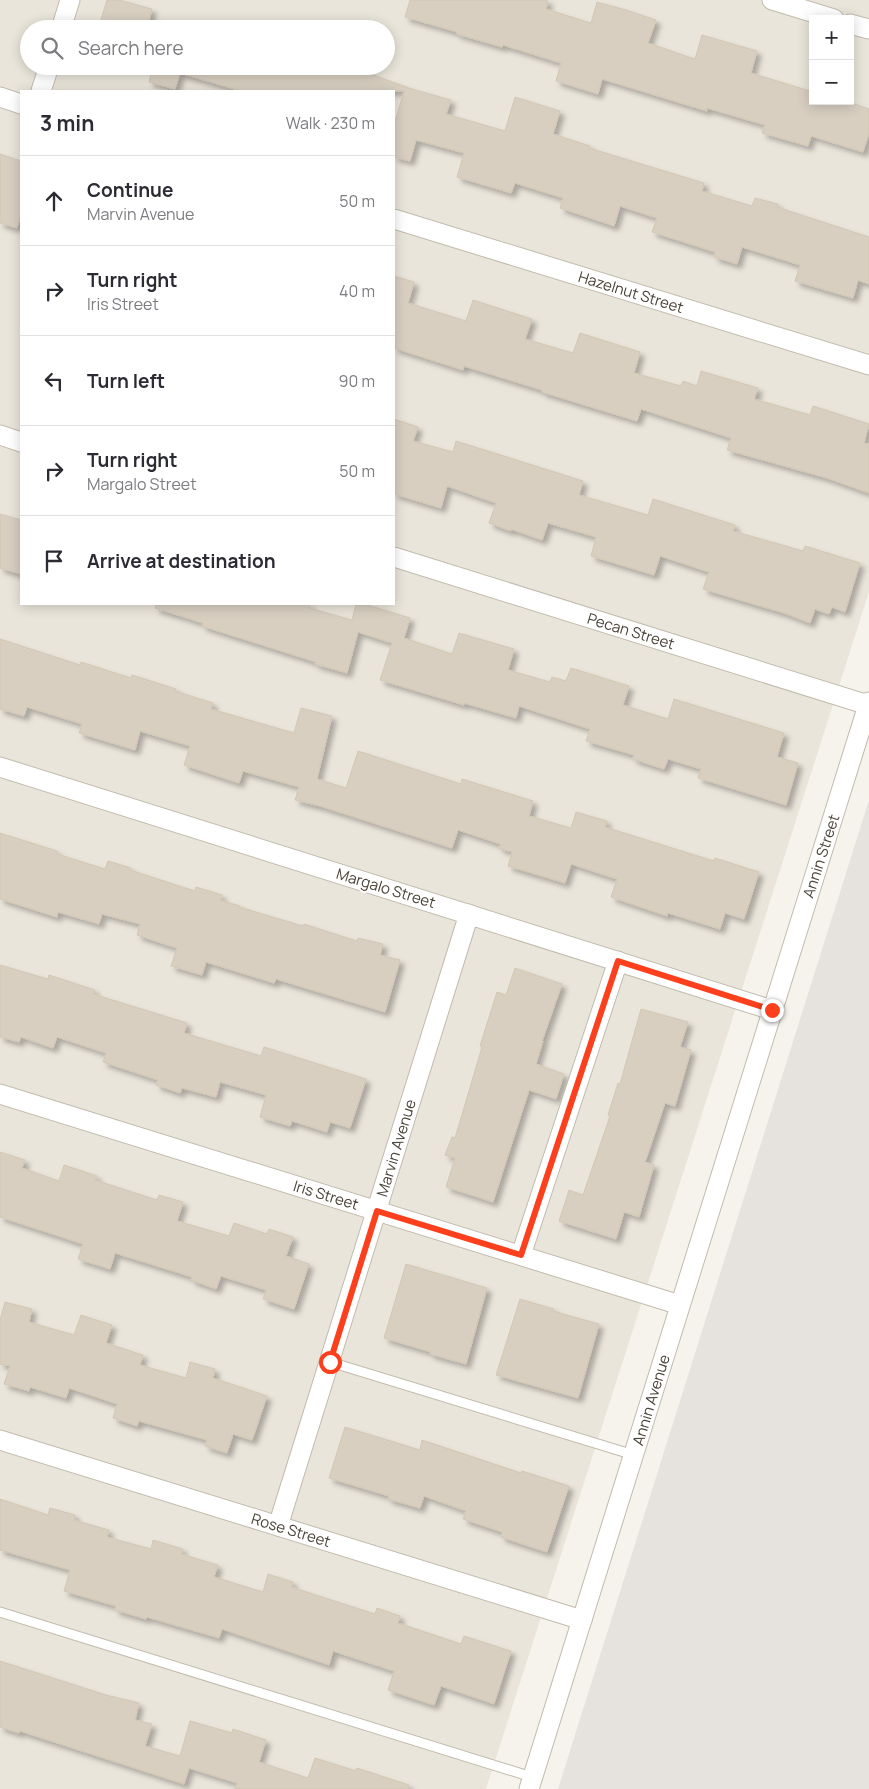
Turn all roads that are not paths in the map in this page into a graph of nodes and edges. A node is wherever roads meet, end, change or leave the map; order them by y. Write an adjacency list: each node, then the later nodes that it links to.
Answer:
1 (70, 0): 4 (street)
2 (772, 0): 3 (street)
3 (821, 15)
4 (64, 20)
5 (854, 25): 6 (street)
6 (869, 30)
7 (46, 75): 8 (street)
8 (41, 90)
9 (0, 97): 10 (street)
10 (20, 104)
11 (395, 218): 12 (street, Hazelnut Street)
12 (869, 365)
13 (0, 435): 14 (street)
14 (20, 442)
15 (395, 557): 16 (street, Pecan Street)
16 (869, 704): 20 (street, Annin Street)
17 (0, 767): 18 (street, Margalo Street)
18 (469, 914): 19 (street, Margalo Street); 22 (street, Marvin Avenue)
19 (618, 961): 20 (street, Margalo Street); 23 (street)
20 (772, 1010): 24 (street, Annin Avenue)
21 (0, 1094): 22 (street, Iris Street)
22 (377, 1211): 23 (street, Iris Street); 25 (street, Marvin Avenue)
23 (521, 1255): 24 (street, Iris Street)
24 (680, 1305): 27 (street, Annin Avenue)
25 (330, 1362): 27 (lane); 28 (street, Marvin Avenue)
26 (0, 1440): 28 (street, Rose Street)
27 (634, 1455): 30 (street, Annin Avenue)
28 (278, 1526): 30 (street, Rose Street)
29 (0, 1612): 31 (lane)
30 (582, 1620): 31 (street, Annin Avenue)
31 (531, 1783)

